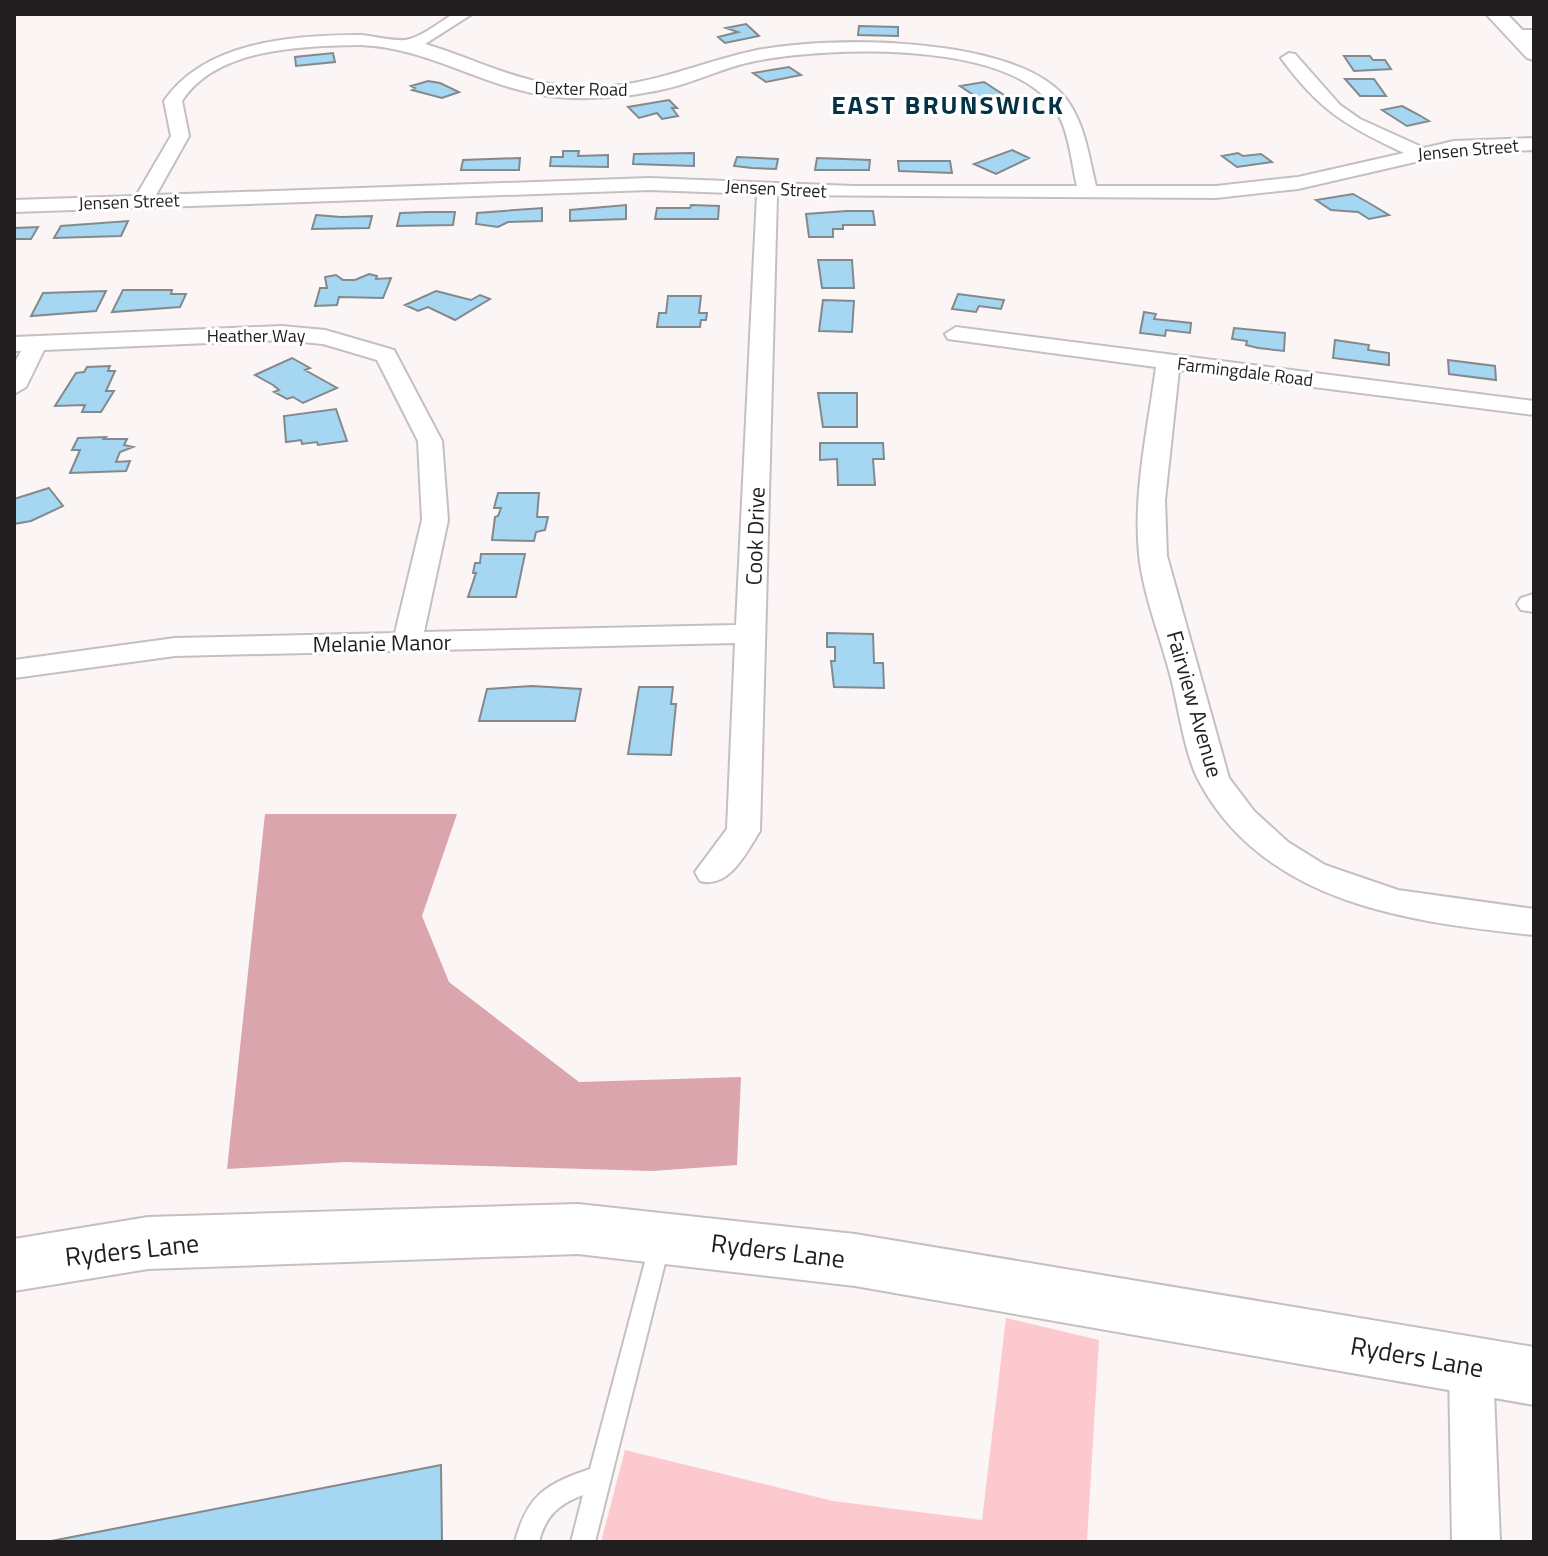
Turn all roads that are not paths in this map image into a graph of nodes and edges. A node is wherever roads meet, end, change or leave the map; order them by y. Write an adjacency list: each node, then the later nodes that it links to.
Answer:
1 (464, 14): 4 (street)
2 (1496, 14): 3 (street)
3 (1525, 35): 5 (street)
4 (410, 46): 10 (street, Dexter Road); 11 (street, Dexter Road)
5 (1534, 54)
6 (1289, 58): 8 (street)
7 (1534, 144): 8 (street, Jensen Street)
8 (1419, 153): 10 (street, Jensen Street)
9 (767, 189): 10 (street, Jensen Street); 11 (street, Jensen Street); 18 (street, Cook Drive)
10 (1088, 193)
11 (142, 202): 12 (street, Jensen Street)
12 (14, 206)
13 (956, 334): 15 (street, Farmingdale Road)
14 (25, 343): 16 (street); 19 (street, Heather Way)
15 (1168, 363): 17 (street, Farmingdale Road); 22 (street, Fairview Avenue)
16 (14, 387)
17 (1534, 408)
18 (751, 634): 19 (street, Melanie Manor); 21 (street, Cook Drive)
19 (407, 642): 20 (street, Melanie Manor)
20 (14, 669)
21 (712, 872)
22 (1534, 922)
23 (662, 1238): 24 (main road, Ryders Lane); 25 (main road, Ryders Lane); 27 (lane)
24 (14, 1265)
25 (1471, 1366): 26 (main road, Ryders Lane); 30 (street)
26 (1534, 1376)
27 (599, 1478): 28 (lane); 29 (lane)
28 (527, 1542)
29 (583, 1542)
30 (1476, 1542)

